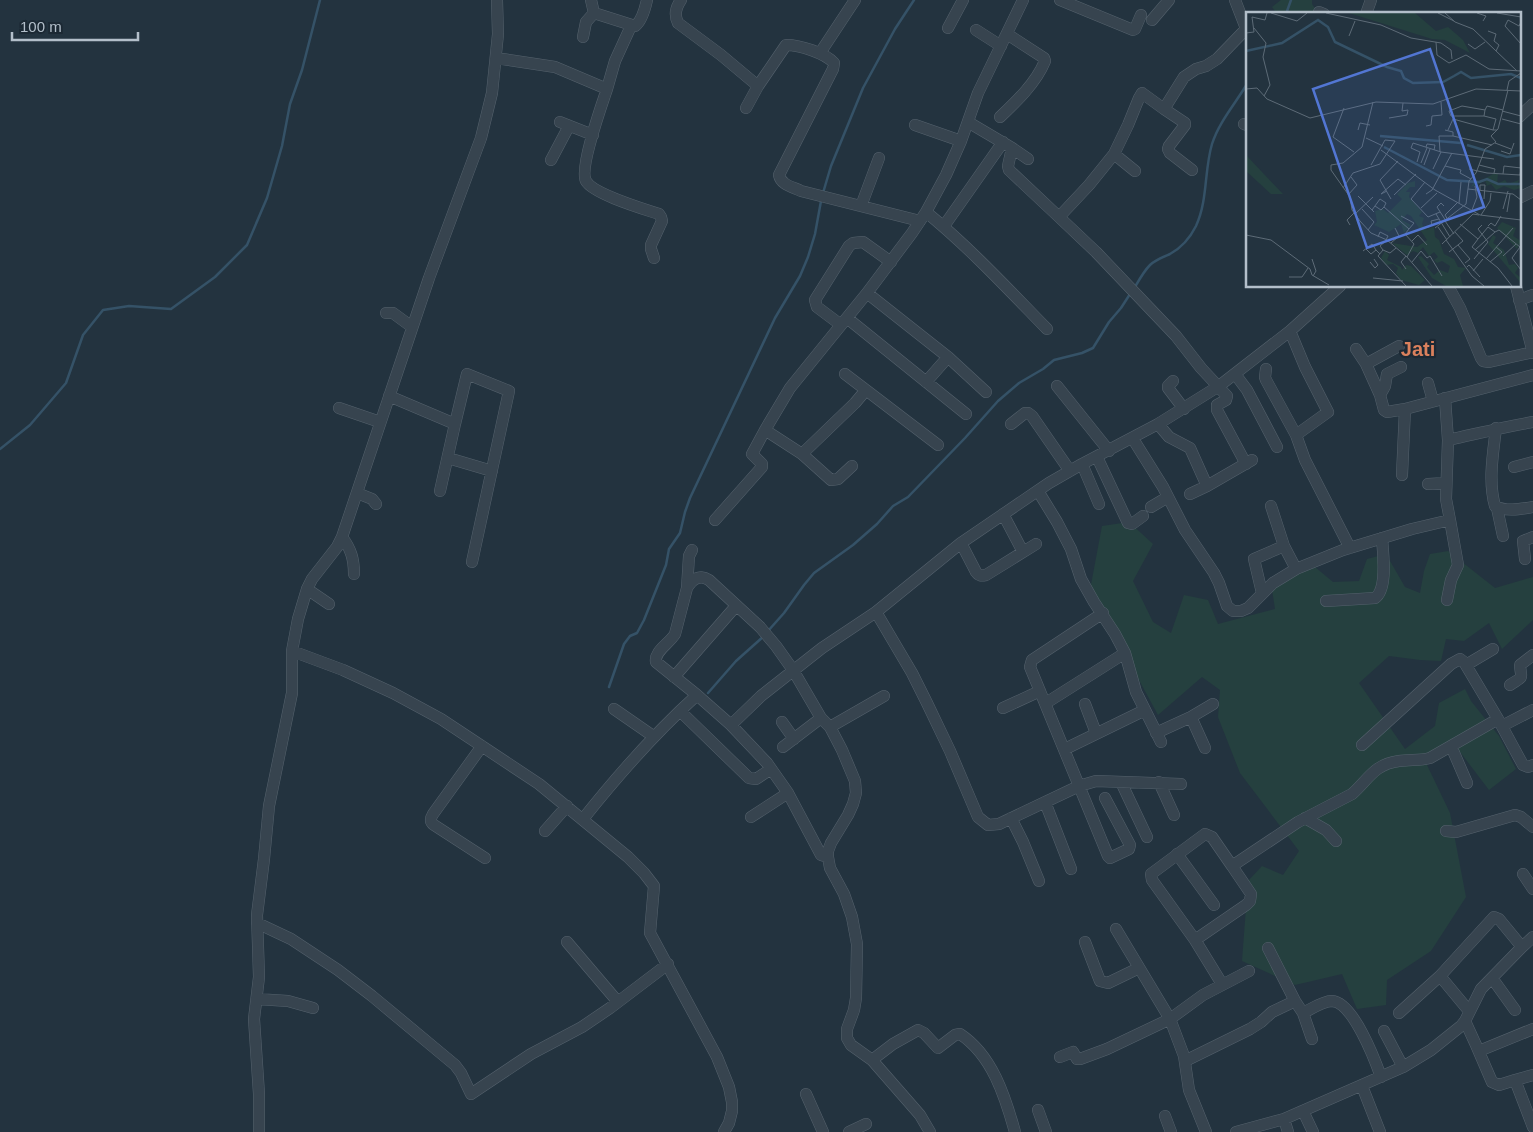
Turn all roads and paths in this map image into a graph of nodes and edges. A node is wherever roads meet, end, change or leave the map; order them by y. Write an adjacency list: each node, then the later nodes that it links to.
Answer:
1 (497, 0): 24 (street)
2 (592, 0): 13 (street)
3 (647, 0): 16 (street)
4 (681, 0): 25 (street)
5 (855, 0): 23 (street)
6 (963, 0): 17 (street)
7 (1023, 0): 20 (street)
8 (1060, 0): 14 (street)
9 (1169, 0): 15 (street)
10 (1234, 0): 19 (street)
11 (1371, 0): 12 (street)
12 (1367, 12)
13 (594, 14): 16 (street); 21 (street)
14 (1141, 15)
15 (1152, 20)
16 (631, 26): 26 (street)
17 (948, 28)
18 (976, 30): 22 (street)
19 (1246, 30): 29 (street)
20 (1007, 34): 22 (street); 31 (street)
21 (584, 37)
22 (1001, 46): 32 (street)
23 (820, 54): 25 (street); 45 (street)
24 (496, 58): 26 (street); 59 (street)
25 (758, 86): 28 (street)
26 (607, 88): 34 (street)
27 (1533, 104): 30 (street)
28 (746, 108)
29 (1164, 109): 37 (street); 41 (street)
30 (1520, 113)
31 (1000, 117)
32 (968, 122): 35 (street); 36 (street)
33 (915, 125): 35 (street)
34 (593, 135): 39 (street); 49 (street)
35 (961, 141): 46 (street)
36 (1007, 145): 40 (street); 47 (street); 48 (street)
37 (1114, 154): 42 (street); 47 (street)
38 (879, 158): 45 (street)
39 (550, 160)
40 (1028, 160)
41 (1192, 170)
42 (1135, 171)
43 (1533, 191): 44 (street)
44 (1520, 198)
45 (861, 206): 46 (street)
46 (923, 216): 48 (street); 50 (street)
47 (1059, 217): 76 (street)
48 (944, 226): 60 (street)
49 (654, 258)
50 (891, 262): 54 (street); 58 (street)
51 (1338, 288): 61 (street)
52 (1449, 288): 64 (street)
53 (1516, 288): 56 (street)
54 (867, 293): 58 (street); 65 (street)
55 (1533, 295): 56 (street)
56 (1519, 300): 64 (street)
57 (386, 313): 59 (street)
58 (844, 322): 73 (street); 93 (street)
59 (412, 327): 80 (street)
60 (1047, 329)
61 (1290, 331): 70 (street); 94 (street)
62 (1399, 346): 66 (street)
63 (1356, 349): 66 (street)
64 (1533, 353)
65 (948, 357): 73 (street); 78 (street)
66 (1366, 364): 79 (street)
67 (1401, 367): 79 (street)
68 (1266, 369): 94 (street)
69 (845, 374): 77 (street)
70 (1235, 374): 76 (street); 98 (street)
71 (1533, 375): 81 (street)
72 (1172, 381): 85 (street)
73 (926, 382): 86 (street)
74 (1428, 383): 82 (street)
75 (1057, 386): 99 (street)
76 (1219, 386): 85 (street); 112 (street)
77 (866, 390): 97 (street); 100 (street)
78 (986, 392)
79 (1380, 394): 84 (street)
80 (389, 396): 87 (street); 89 (street)
81 (1445, 398): 82 (street); 96 (street)
82 (1433, 401): 84 (street)
83 (339, 408): 87 (street)
84 (1404, 408): 109 (street)
85 (1184, 409): 91 (street)
86 (966, 414)
87 (380, 422): 115 (street)
88 (1533, 422): 92 (street)
89 (455, 424): 102 (street); 107 (street)
90 (1011, 424): 108 (street)
91 (1158, 424): 95 (street); 112 (street)
92 (1496, 428): 96 (street); 123 (street)
93 (765, 430): 100 (street); 126 (street)
94 (1296, 435): 135 (street)
95 (1133, 439): 99 (street); 117 (street)
96 (1448, 440): 110 (street)
97 (938, 446)
98 (1277, 447)
99 (1109, 451): 101 (street)
100 (802, 454): 105 (street)
101 (1097, 457): 104 (street); 125 (street)
102 (448, 458): 107 (street); 114 (street)
103 (1533, 462): 106 (street)
104 (1082, 464): 108 (street); 119 (street)
105 (852, 466)
106 (1514, 467)
107 (492, 471): 139 (street)
108 (1070, 471): 113 (street)
109 (1402, 475)
110 (1446, 483): 111 (street); 127 (street)
111 (1428, 484)
112 (1207, 486): 116 (street)
113 (1038, 490): 124 (street); 150 (street)
114 (440, 491)
115 (356, 493): 118 (street); 129 (street)
116 (1190, 494)
117 (1168, 497): 121 (street); 144 (street)
118 (376, 504)
119 (1099, 504)
120 (1272, 506): 134 (street)
121 (1152, 507)
122 (1533, 507): 123 (street)
123 (1498, 508): 128 (street)
124 (1003, 514): 132 (street); 137 (street)
125 (1143, 516)
126 (715, 520)
127 (1450, 520): 131 (street); 145 (street)
128 (1503, 536)
129 (342, 537): 141 (street); 143 (street)
130 (1533, 537): 138 (street)
131 (1382, 538): 135 (street); 146 (street)
132 (961, 543): 137 (street); 149 (street)
133 (1036, 544): 137 (street)
134 (1284, 546): 140 (street); 144 (street)
135 (1350, 548): 140 (street)
136 (692, 550): 142 (street)
137 (1023, 552)
138 (1525, 559)
139 (472, 562)
140 (1296, 569): 144 (street)
141 (354, 574)
142 (686, 588): 148 (street); 157 (street)
143 (307, 589): 147 (street); 152 (street)
144 (1262, 594)
145 (1448, 600)
146 (1326, 601)
147 (329, 604)
148 (736, 606): 156 (street); 157 (street)
149 (876, 612): 156 (street); 198 (street)
150 (1103, 614): 153 (street); 159 (street)
151 (1493, 649): 155 (street)
152 (292, 651): 180 (street); 215 (street)
153 (1125, 653): 162 (street); 167 (street)
154 (1533, 655): 158 (street)
155 (1466, 665): 173 (street); 179 (street)
156 (793, 670): 171 (street); 174 (street)
157 (674, 677): 160 (street)
158 (1510, 685)
159 (1040, 691): 162 (street); 165 (street)
160 (697, 695): 169 (street); 174 (street)
161 (884, 696): 175 (street)
162 (1046, 702): 184 (street)
163 (1085, 704): 176 (street)
164 (1213, 704): 170 (street)
165 (1003, 708)
166 (614, 709): 177 (street)
167 (1145, 710): 170 (street); 176 (street)
168 (1533, 710): 173 (street)
169 (680, 711): 177 (street); 186 (street)
170 (1192, 717): 183 (street)
171 (821, 718): 175 (street); 178 (street)
172 (782, 722): 178 (street)
173 (1500, 722): 181 (street); 185 (street)
174 (731, 725): 186 (street)
175 (830, 727): 208 (street)
176 (1096, 733): 184 (street)
177 (653, 736): 200 (street)
178 (794, 738): 182 (street)
179 (1362, 745)
180 (482, 746): 195 (street); 207 (street)
181 (1451, 746): 189 (street); 199 (street)
182 (783, 747)
183 (1205, 748)
184 (1065, 750): 191 (street)
185 (1533, 765)
186 (771, 769): 192 (street)
187 (1121, 782): 188 (street); 191 (street); 204 (street)
188 (1159, 782): 190 (street); 196 (street)
189 (1467, 783)
190 (1181, 784)
191 (1079, 786): 193 (street); 194 (street)
192 (788, 793): 197 (street); 208 (street)
193 (1105, 798)
194 (1045, 802): 198 (street); 210 (street)
195 (567, 806): 200 (street); 202 (street)
196 (1174, 815)
197 (750, 817)
198 (1011, 818): 212 (street)
199 (1305, 818): 205 (street); 209 (street)
200 (582, 819): 222 (street)
201 (1533, 827): 203 (street)
202 (545, 831)
203 (1446, 831)
204 (1147, 837)
205 (1336, 841)
206 (1177, 854): 209 (street); 214 (street); 217 (street)
207 (485, 858)
208 (828, 858): 242 (street)
209 (1232, 866): 217 (street)
210 (1071, 869)
211 (1522, 874): 213 (street)
212 (1039, 881)
213 (1533, 888)
214 (1214, 905)
215 (257, 923): 228 (street); 230 (street)
216 (1116, 929): 223 (street)
217 (1195, 940): 227 (street)
218 (567, 942): 230 (street)
219 (1086, 942): 223 (street)
220 (1529, 943): 225 (street); 226 (street)
221 (1268, 948): 229 (street)
222 (668, 964): 230 (street); 256 (street)
223 (1140, 968): 236 (street)
224 (1249, 971): 227 (street)
225 (1440, 976): 234 (street); 235 (street)
226 (1492, 978): 232 (street); 235 (street)
227 (1222, 984): 236 (street)
228 (256, 999): 231 (street); 257 (street)
229 (1294, 1001): 233 (street); 243 (street)
230 (618, 1002)
231 (313, 1008)
232 (1515, 1010)
233 (1303, 1013): 239 (street); 246 (street)
234 (1399, 1013)
235 (1467, 1016): 240 (street); 244 (street)
236 (1170, 1018): 241 (street); 243 (street)
237 (1533, 1029): 240 (street)
238 (1384, 1031): 244 (street)
239 (1312, 1039)
240 (1479, 1051): 247 (street)
241 (1060, 1057)
242 (872, 1060): 260 (street); 261 (street)
243 (1185, 1061): 264 (street)
244 (1403, 1067): 246 (street)
245 (1533, 1075): 247 (street)
246 (1381, 1077): 248 (street)
247 (1515, 1080): 255 (street)
248 (1362, 1086): 251 (street); 268 (street)
249 (806, 1094): 258 (street)
250 (1038, 1110): 262 (street)
251 (1303, 1111): 253 (street); 267 (street)
252 (1165, 1116): 263 (street)
253 (1284, 1119): 265 (street); 266 (street)
254 (866, 1124): 259 (street)
255 (1533, 1128)
256 (730, 1129)
257 (260, 1132)
258 (823, 1132)
259 (849, 1132)
260 (930, 1132)
261 (1015, 1132)
262 (1046, 1132)
263 (1172, 1132)
264 (1206, 1132)
265 (1236, 1132)
266 (1288, 1132)
267 (1313, 1132)
268 (1380, 1132)

